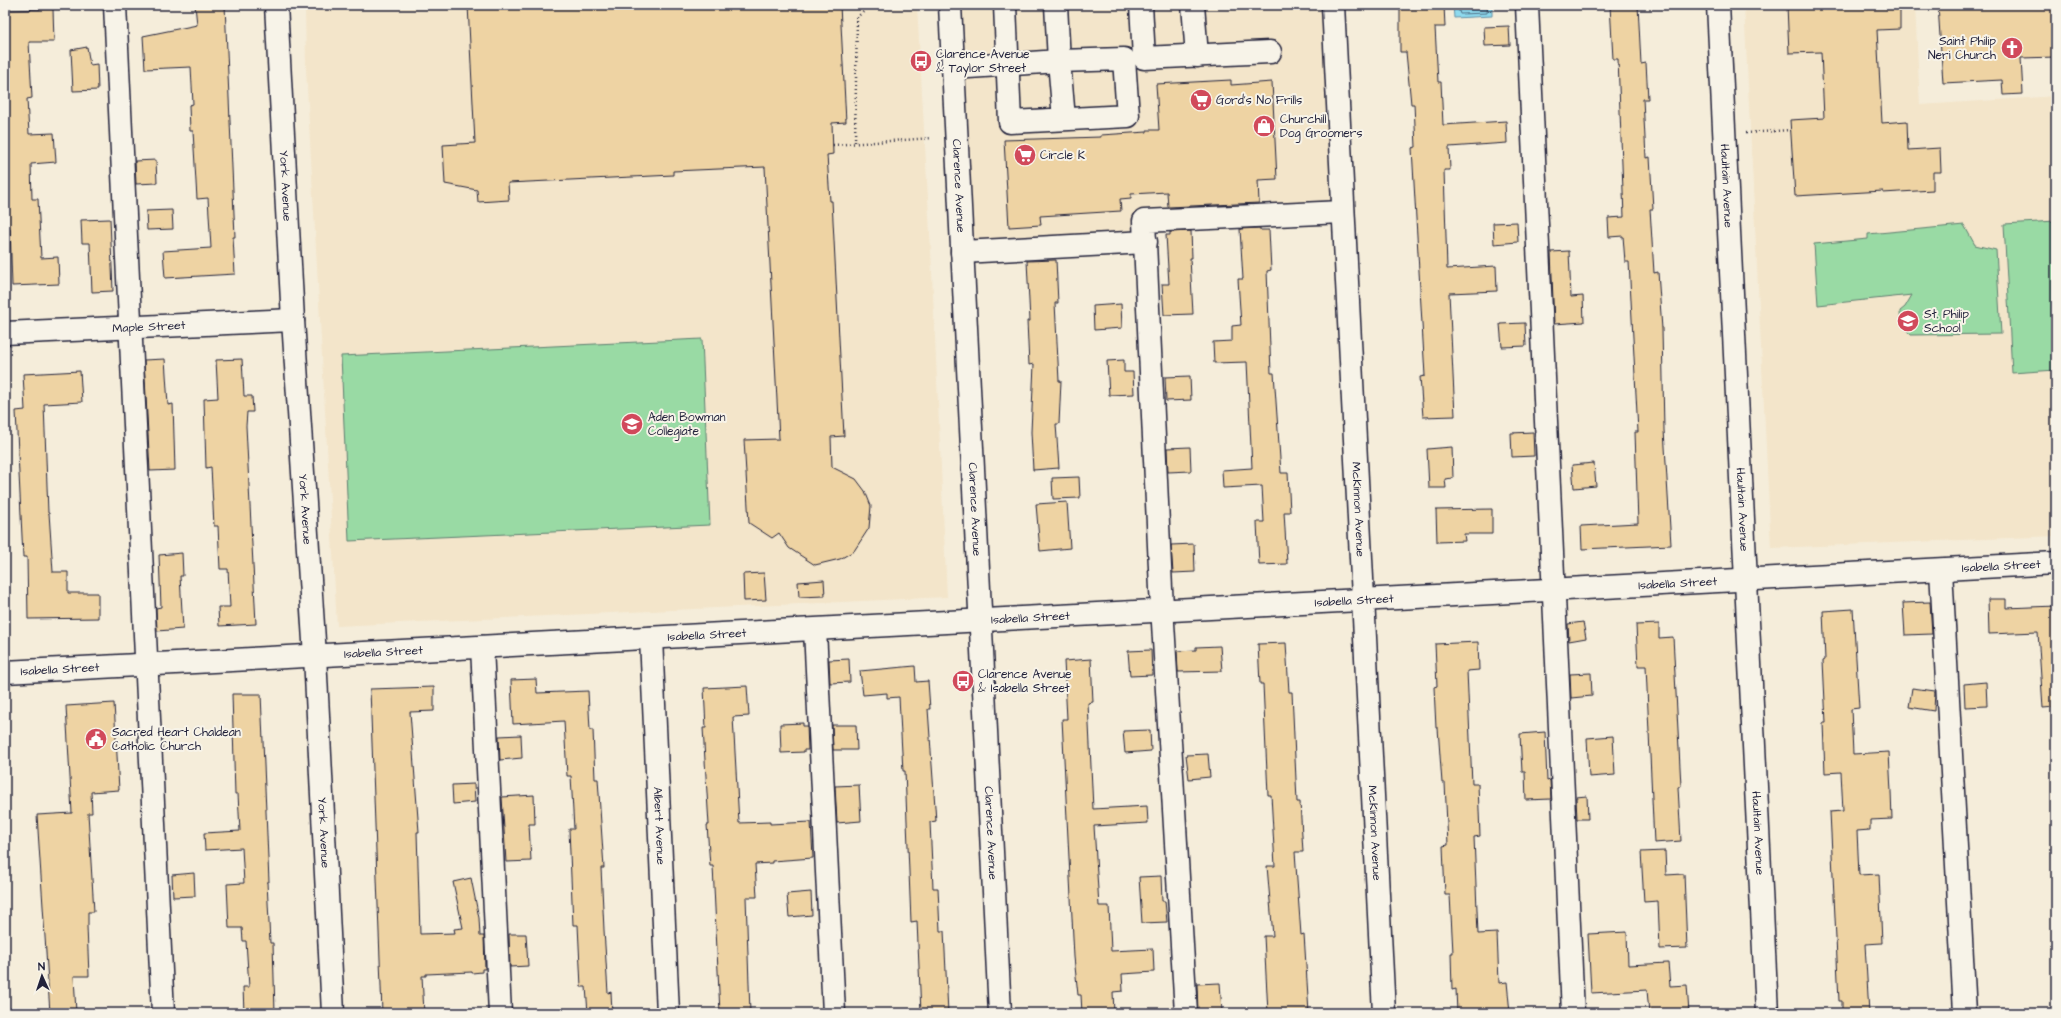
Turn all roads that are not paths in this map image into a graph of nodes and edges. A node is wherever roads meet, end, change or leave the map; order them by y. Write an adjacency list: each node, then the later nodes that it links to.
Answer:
1 (115, 5): 22 (street)
2 (276, 5): 21 (street, York Avenue)
3 (950, 5): 16 (street, Clarence Avenue)
4 (1005, 5): 15 (street)
5 (1056, 5): 14 (street)
6 (1141, 5): 13 (street)
7 (1193, 5): 12 (street)
8 (1333, 5): 18 (street, McKinnon Avenue)
9 (1527, 5): 27 (street)
10 (1718, 5): 26 (street, Haultain Avenue)
11 (1270, 52): 12 (street)
12 (1197, 56): 13 (street)
13 (1134, 59): 14 (street); 17 (street)
14 (1060, 61): 15 (street); 17 (street)
15 (1007, 64): 16 (street); 17 (street)
16 (953, 68): 20 (street, Clarence Avenue)
17 (1064, 119)
18 (1342, 212): 19 (street); 28 (street, McKinnon Avenue)
19 (1146, 242): 20 (street); 29 (street)
20 (962, 252): 30 (street, Clarence Avenue)
21 (293, 320): 22 (street, Maple Street); 34 (street, York Avenue)
22 (130, 327): 23 (street, Maple Street); 35 (street)
23 (5, 333)
24 (2056, 563): 25 (street, Isabella Street)
25 (1941, 570): 26 (street, Isabella Street); 47 (street)
26 (1747, 580): 27 (street, Isabella Street); 46 (street, Haultain Avenue)
27 (1553, 589): 28 (street, Isabella Street); 45 (street)
28 (1363, 600): 29 (street, Isabella Street); 44 (street, McKinnon Avenue)
29 (1162, 612): 30 (street, Isabella Street); 43 (street)
30 (980, 621): 31 (street, Isabella Street); 42 (street, Clarence Avenue)
31 (815, 630): 32 (street, Isabella Street); 41 (street)
32 (651, 638): 33 (street, Isabella Street); 40 (street, Albert Avenue)
33 (482, 647): 34 (street, Isabella Street); 39 (street)
34 (315, 656): 35 (street, Isabella Street); 38 (street, York Avenue)
35 (148, 664): 36 (street, Isabella Street); 37 (street)
36 (5, 672)
37 (164, 1013)
38 (333, 1013)
39 (500, 1013)
40 (668, 1013)
41 (834, 1013)
42 (1000, 1013)
43 (1186, 1013)
44 (1384, 1013)
45 (1573, 1013)
46 (1767, 1013)
47 (1965, 1013)

